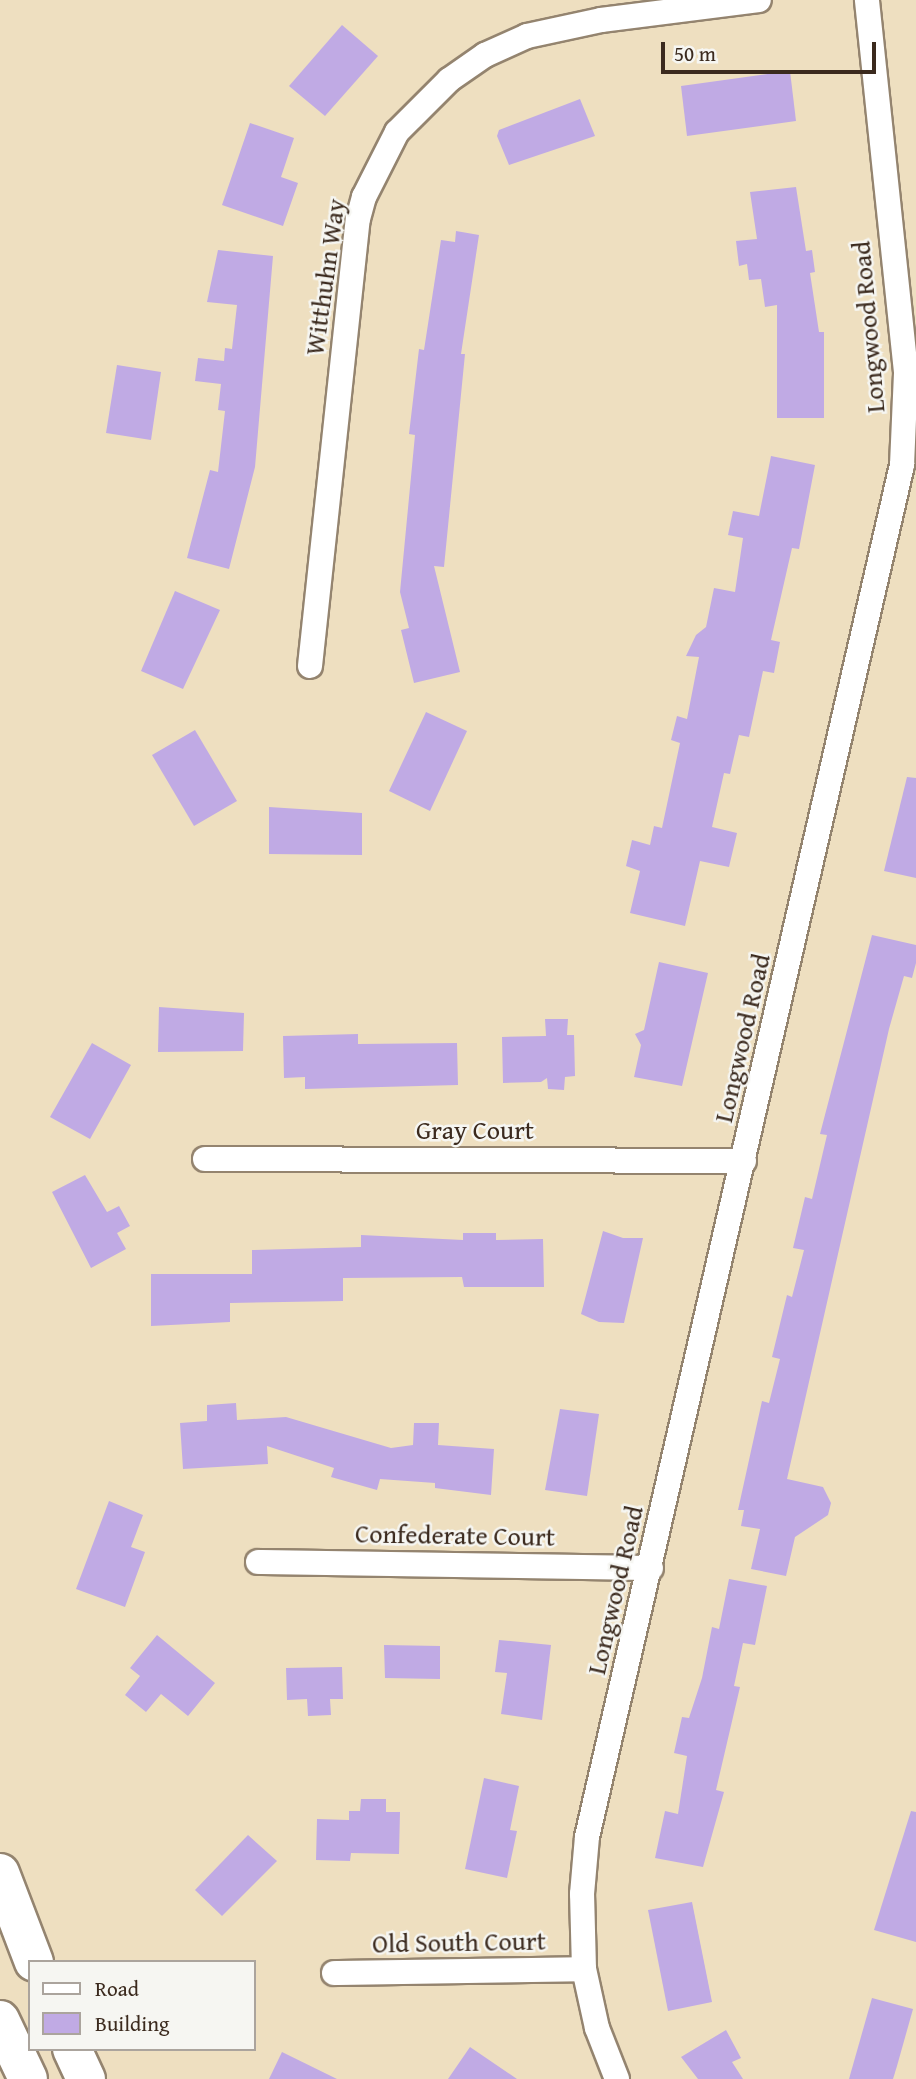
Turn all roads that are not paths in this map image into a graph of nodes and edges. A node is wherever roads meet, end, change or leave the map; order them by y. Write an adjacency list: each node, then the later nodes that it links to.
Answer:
1 (759, 0): 3 (street, Witthuhn Way)
2 (867, 0): 5 (street, Longwood Road)
3 (310, 666)
4 (205, 1158): 5 (street, Gray Court)
5 (744, 1161): 7 (street, Longwood Road)
6 (258, 1562): 7 (street, Confederate Court)
7 (651, 1568): 10 (street, Longwood Road)
8 (0, 1873): 9 (main road)
9 (33, 1960)
10 (584, 1969): 11 (street, Old South Court); 16 (street, Longwood Road)
11 (334, 1973)
12 (0, 2020): 14 (main road)
13 (73, 2051): 15 (main road)
14 (28, 2079)
15 (86, 2079)
16 (617, 2079)

